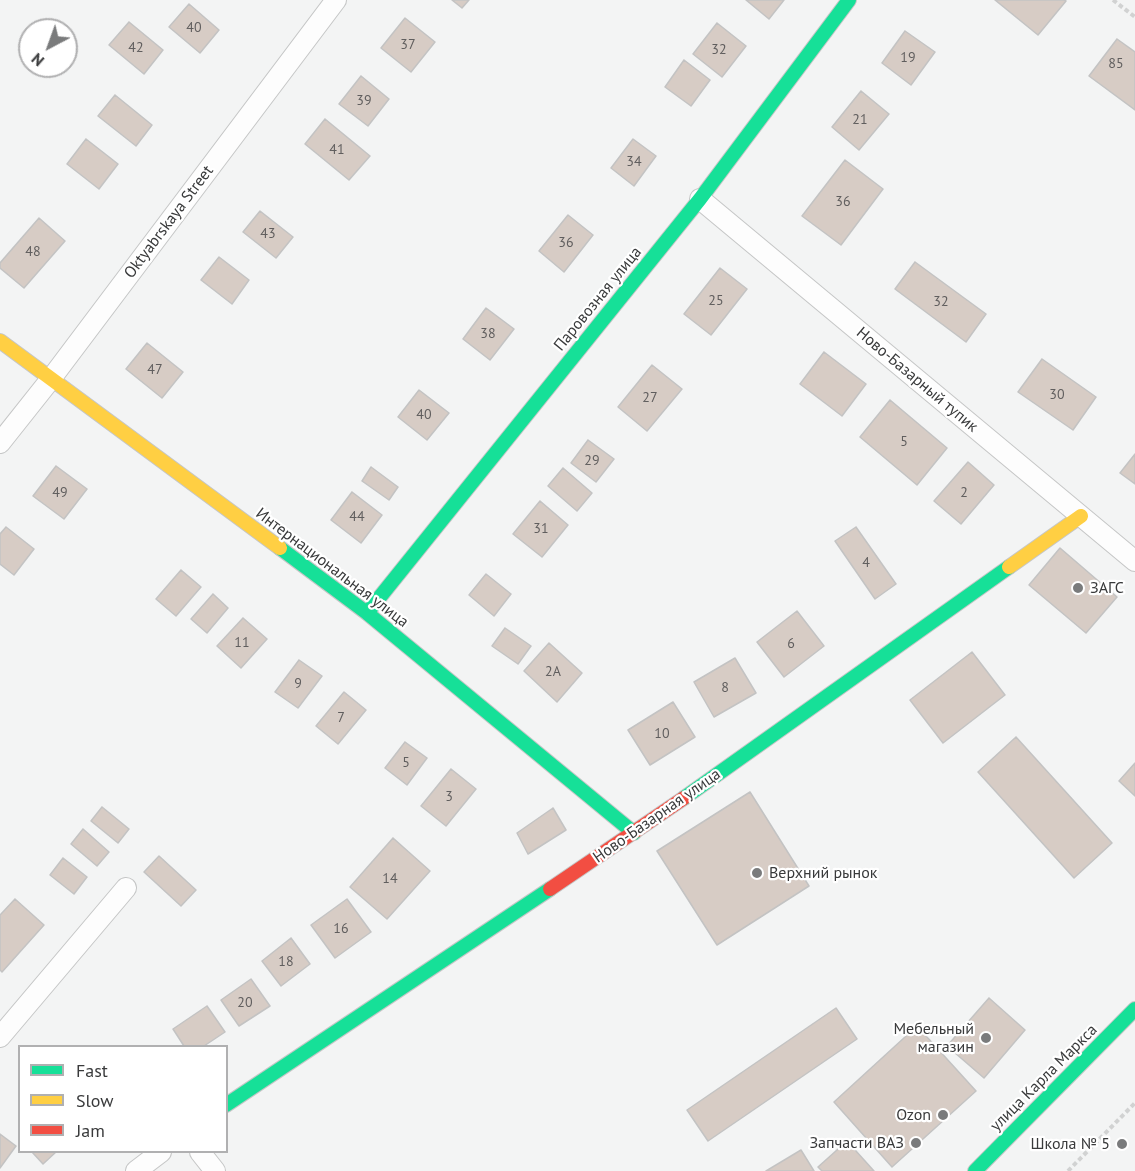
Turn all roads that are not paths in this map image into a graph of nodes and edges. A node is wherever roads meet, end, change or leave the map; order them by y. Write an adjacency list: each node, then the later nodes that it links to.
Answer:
1 (336, 0): 5 (street, Oktyabrskaya Street)
2 (849, 0): 3 (street, Паровозная улица)
3 (700, 199): 7 (street, Ново-Базарный тупик); 9 (street, Паровозная улица)
4 (0, 341): 5 (street, Интернациональная улица)
5 (50, 380): 6 (street, Oktyabrskaya Street); 9 (street, Интернациональная улица)
6 (0, 443)
7 (1081, 516): 8 (street, Ново-Базарный тупик); 10 (street, Ново-Базарная улица)
8 (1135, 561)
9 (367, 613): 10 (street, Интернациональная улица)
10 (634, 833): 14 (street, Ново-Базарная улица)
11 (126, 888): 13 (street)
12 (1135, 1009): 19 (street, улица Карла Маркса)
13 (0, 1037)
14 (228, 1104)
15 (160, 1153): 17 (street)
16 (201, 1153): 18 (street)
17 (136, 1171)
18 (215, 1171)
19 (975, 1171)

